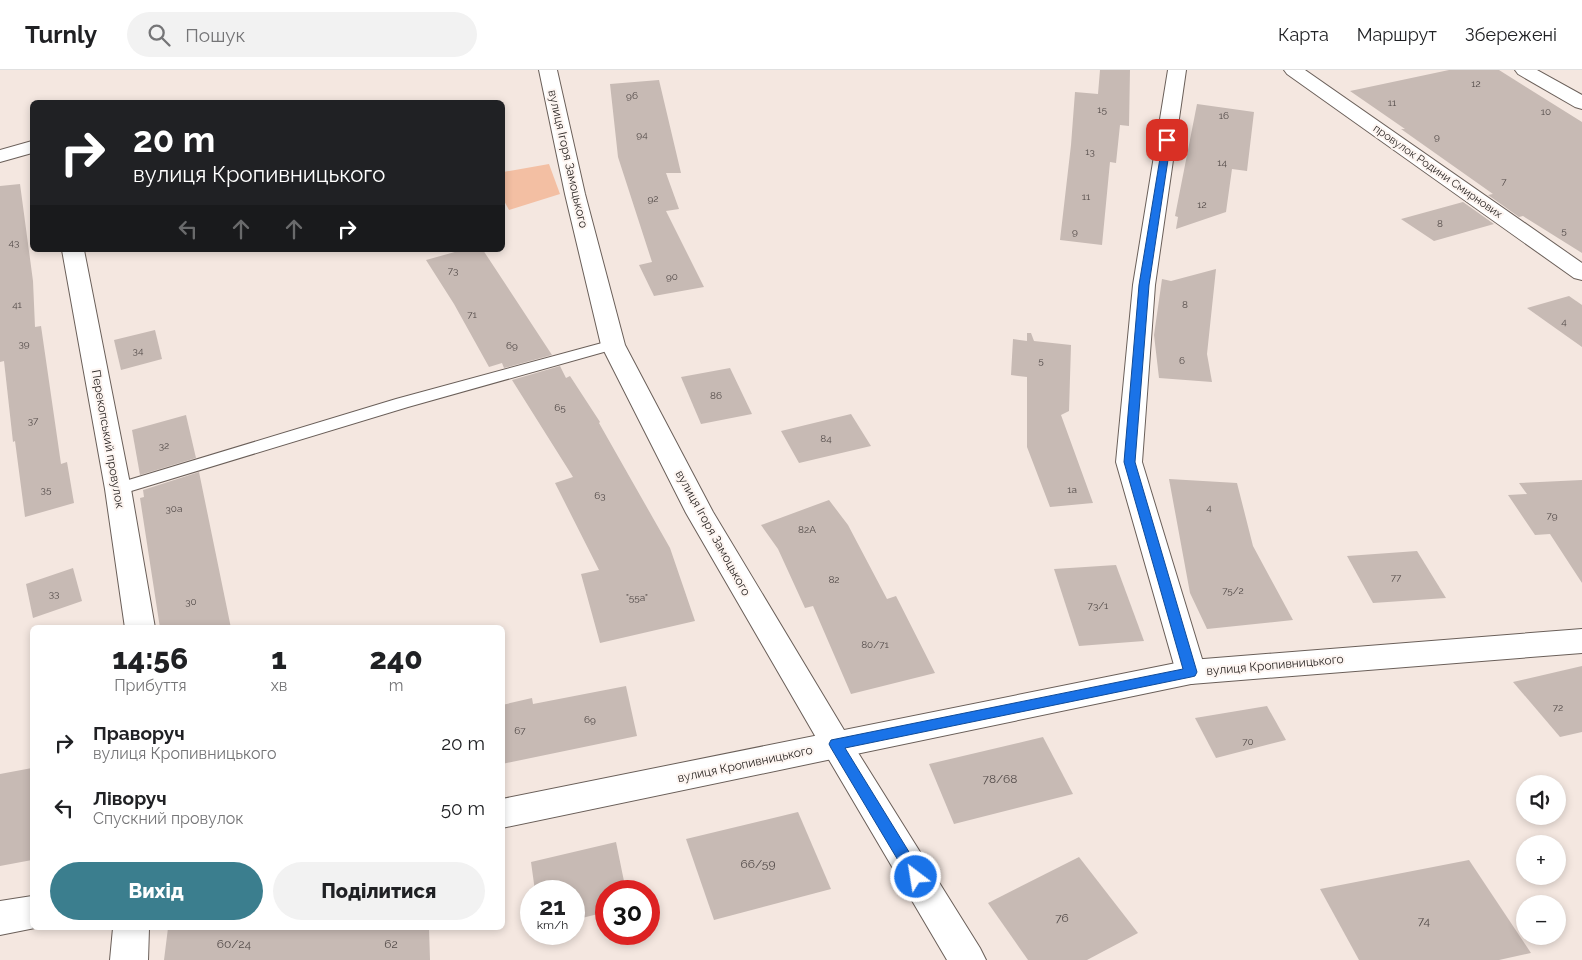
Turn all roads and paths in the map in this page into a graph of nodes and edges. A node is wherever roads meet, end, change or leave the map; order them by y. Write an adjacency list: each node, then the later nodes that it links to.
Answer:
1 (548, 70): 10 (street, вулиця Ігоря Замоцького)
2 (1177, 70): 14 (street)
3 (1293, 70): 9 (street, провулок Родини Смирнових)
4 (1524, 70): 5 (street)
5 (1582, 103)
6 (30, 148): 7 (street)
7 (0, 156)
8 (73, 252): 11 (street, Перекопський провулок)
9 (1582, 273)
10 (613, 345): 11 (lane); 15 (street, вулиця Ігоря Замоцького)
11 (118, 490): 12 (street, Перекопський провулок)
12 (140, 625)
13 (1582, 641): 14 (street, вулиця Кропивницького)
14 (1191, 672): 15 (street, вулиця Кропивницького)
15 (836, 744): 16 (street, вулиця Кропивницького); 21 (street, вулиця Ігоря Замоцького)
16 (505, 813)
17 (30, 912): 18 (street)
18 (0, 918)
19 (131, 930): 20 (street)
20 (129, 960)
21 (967, 960)

